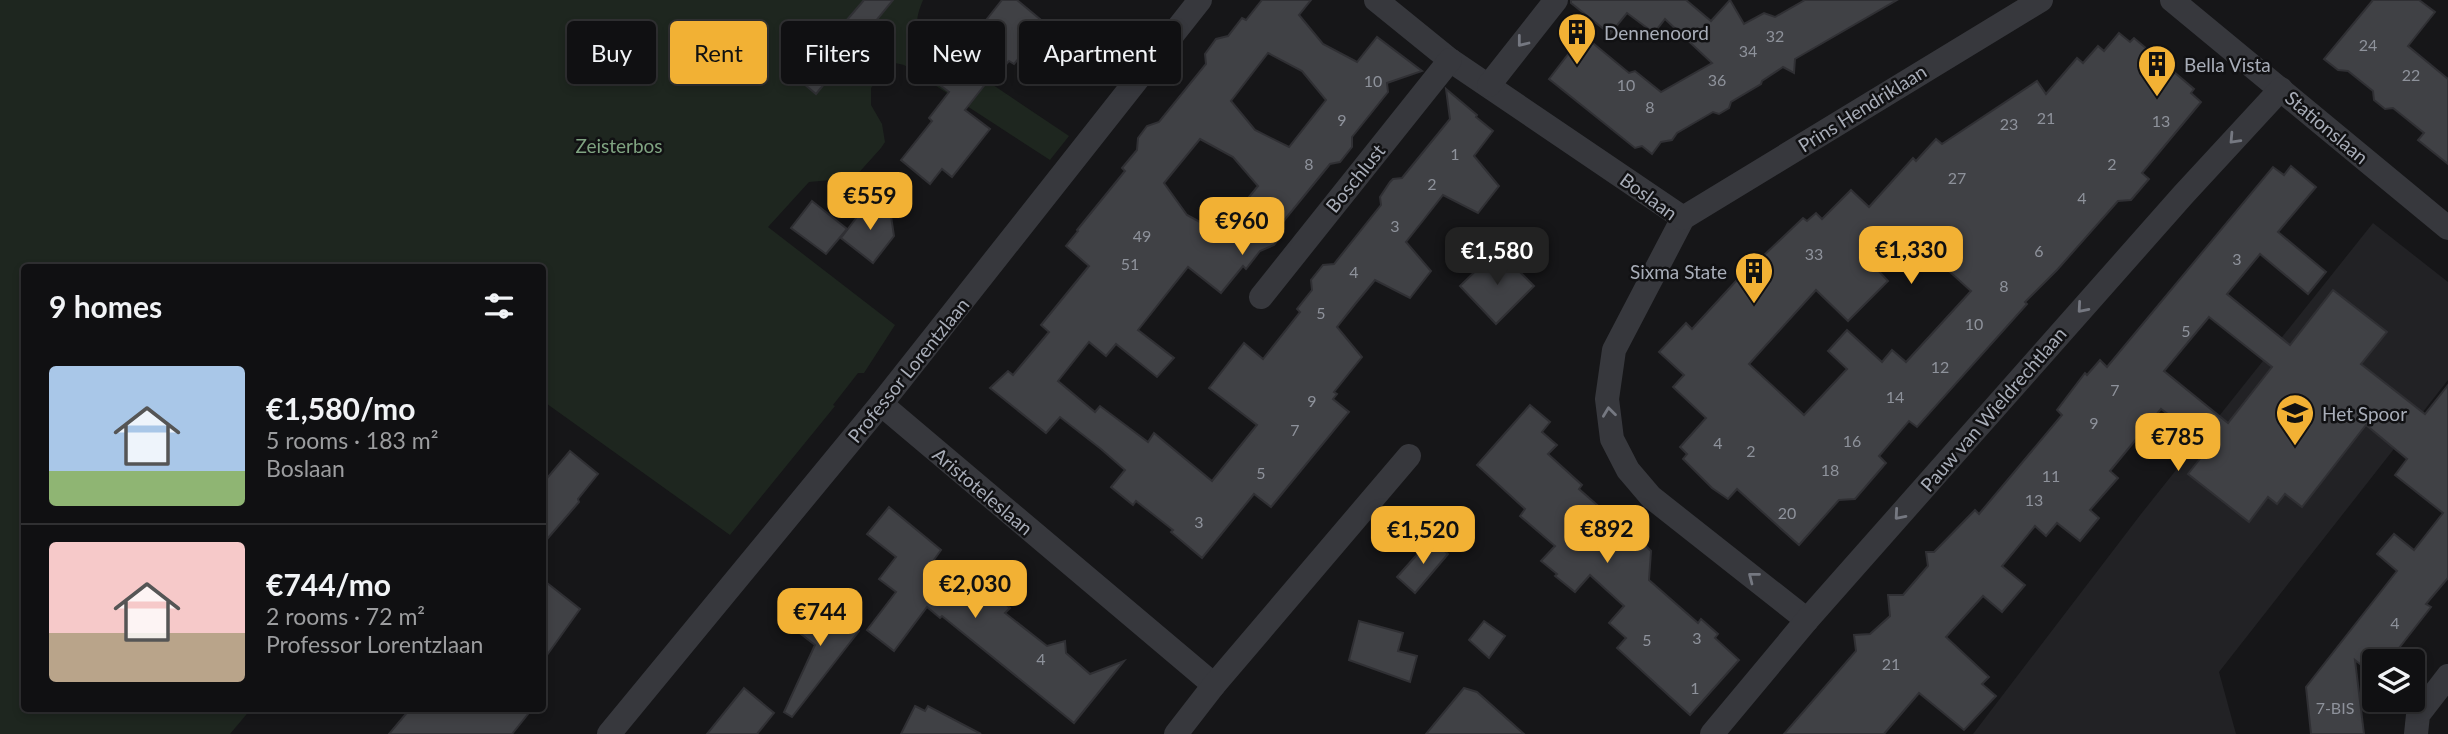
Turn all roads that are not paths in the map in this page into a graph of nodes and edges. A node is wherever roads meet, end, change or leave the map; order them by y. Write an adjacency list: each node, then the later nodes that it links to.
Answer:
1 (1200, 0): 12 (street, Professor Lorentzlaan)
2 (1376, 0): 6 (street, Boslaan)
3 (1556, 0): 7 (street, one-way to 7)
4 (2041, 0): 9 (street, Prins Hendriklaan)
5 (2172, 0): 8 (street, Stationslaan)
6 (1450, 60): 7 (street, Boslaan); 11 (street, Boschlust)
7 (1489, 85): 9 (street, Boslaan)
8 (2281, 89): 10 (street, Stationslaan); 14 (street, Pauw van Wieldrechtlaan, one-way to 14)
9 (1683, 218): 14 (street, Boslaan, one-way to 9)
10 (2448, 228)
11 (1261, 297)
12 (881, 404): 16 (street, Aristoteleslaan); 17 (street, Professor Lorentzlaan)
13 (1409, 456): 16 (street)
14 (1807, 620): 19 (street, Pauw van Wieldrechtlaan)
15 (2448, 676): 20 (street)
16 (1213, 685): 18 (street)
17 (609, 734)
18 (1176, 734)
19 (1712, 734)
20 (2416, 734)

